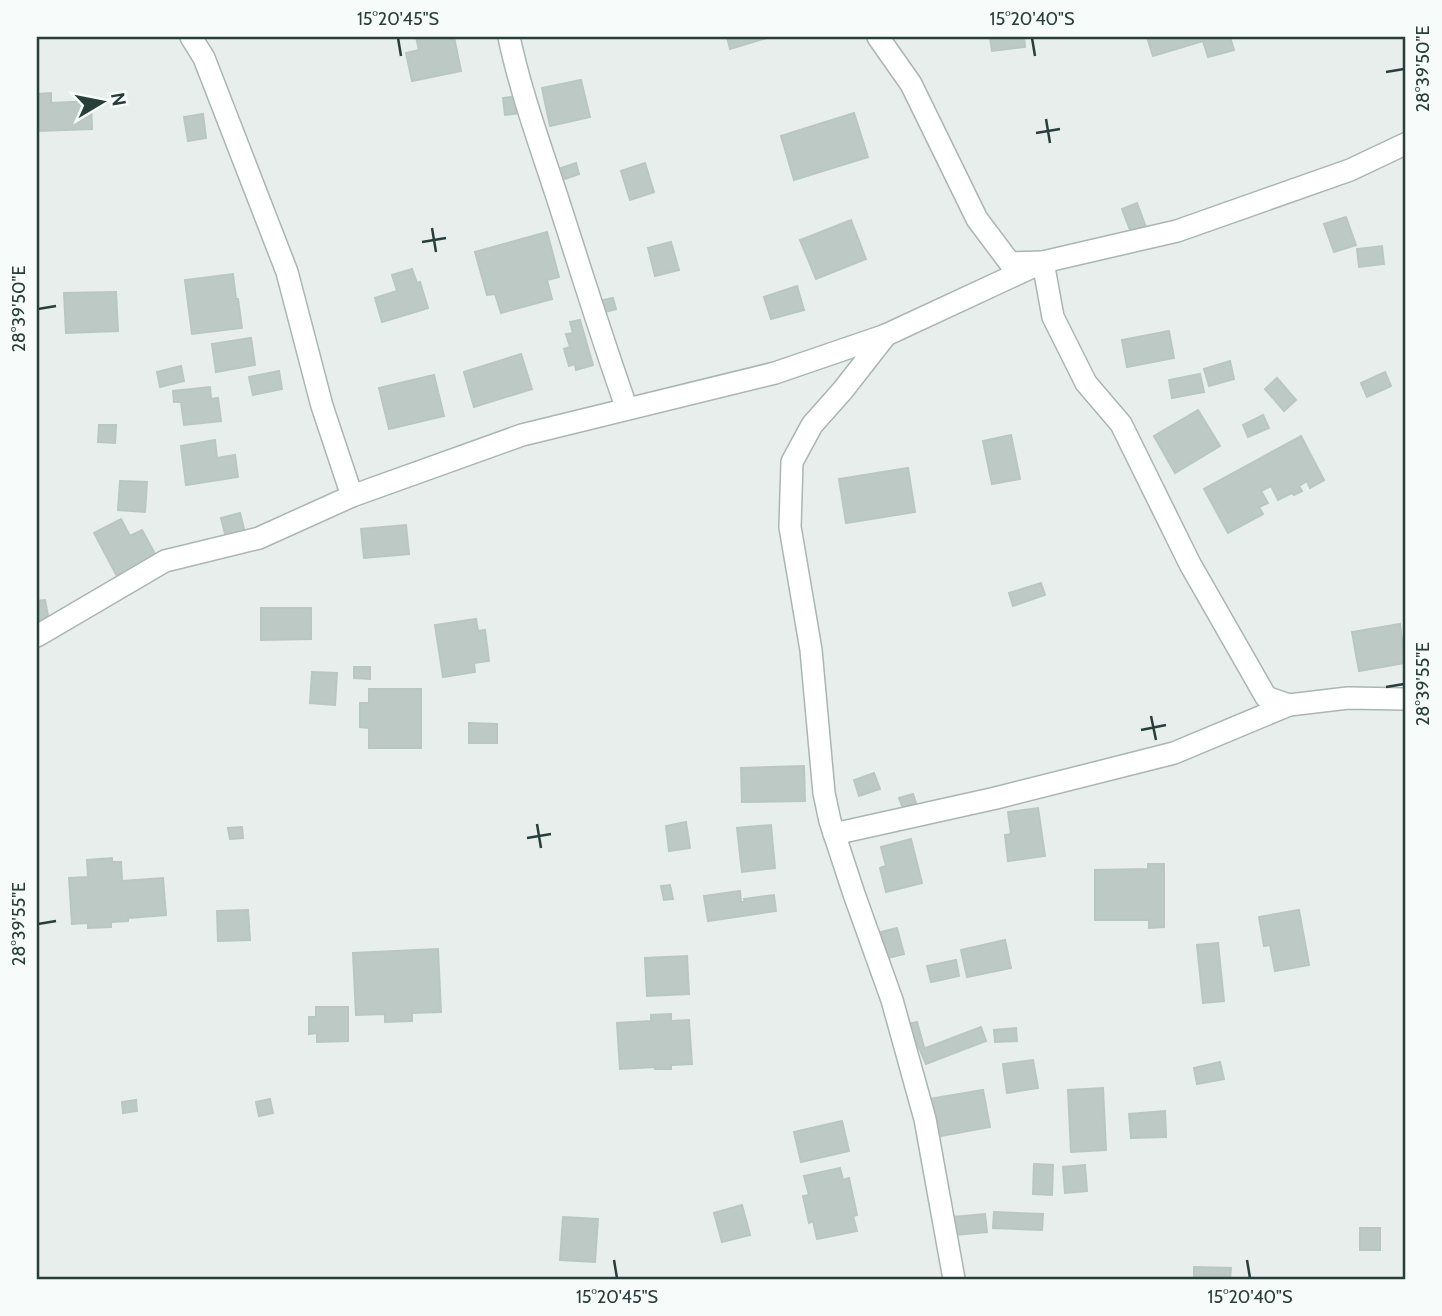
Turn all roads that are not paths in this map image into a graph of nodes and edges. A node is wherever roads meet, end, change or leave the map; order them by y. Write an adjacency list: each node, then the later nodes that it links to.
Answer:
1 (191, 37): 8 (street)
2 (509, 37): 7 (street)
3 (882, 40): 5 (street)
4 (1405, 145): 5 (street)
5 (1043, 262): 6 (street); 11 (street)
6 (886, 335): 7 (street); 12 (street)
7 (627, 409): 8 (street)
8 (352, 496): 9 (street)
9 (37, 636)
10 (1405, 699): 11 (street)
11 (1289, 705): 12 (street)
12 (834, 834): 13 (street)
13 (954, 1279)

